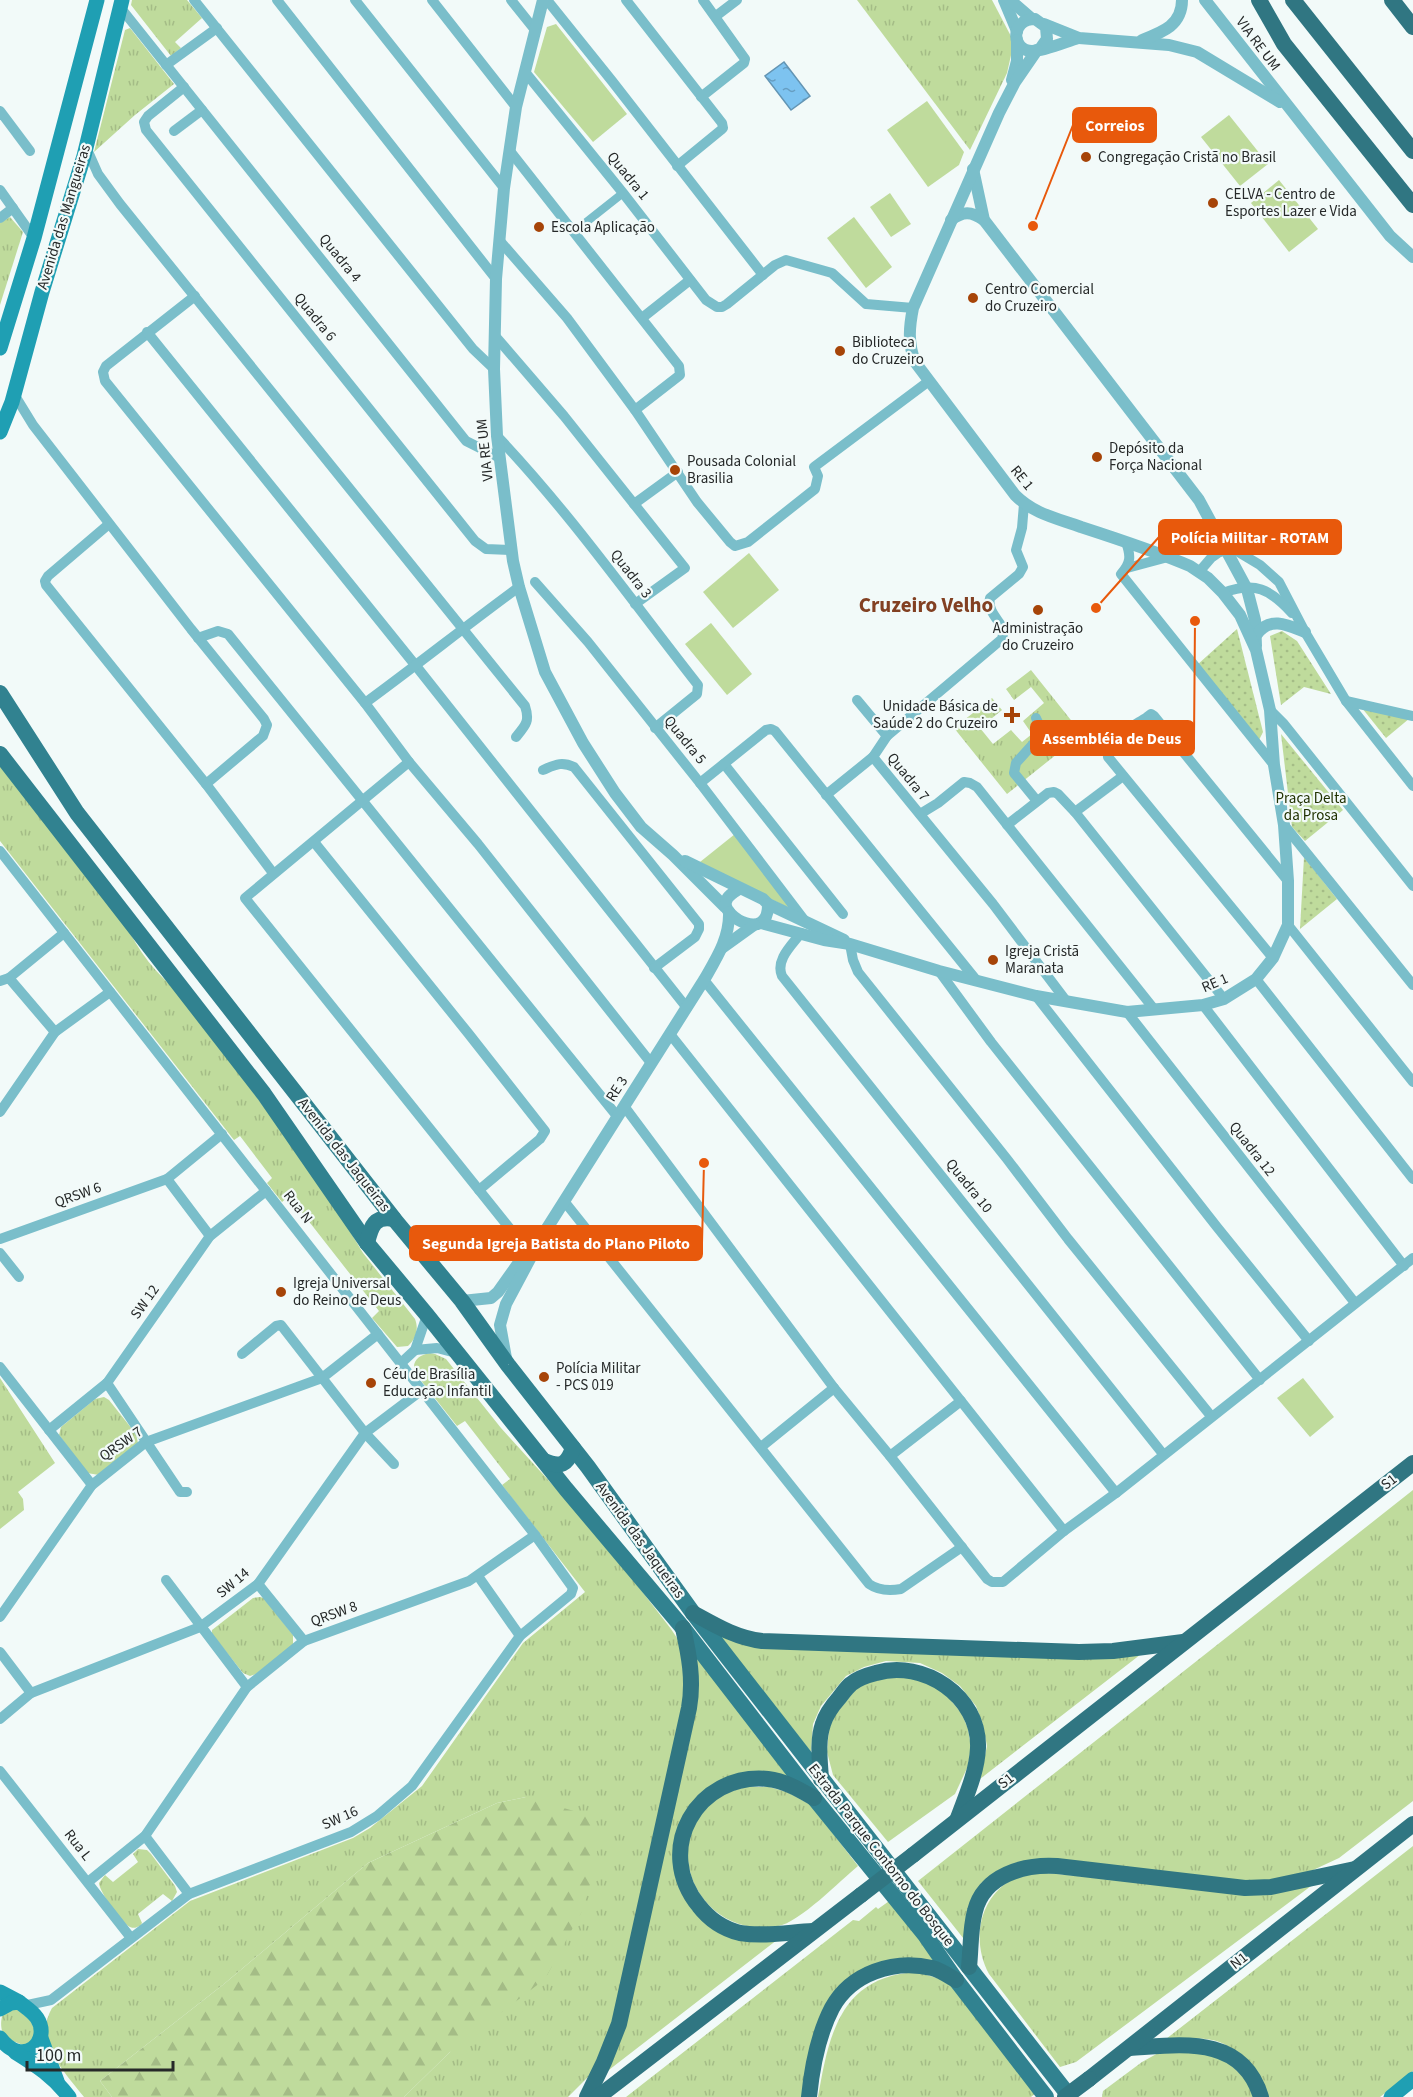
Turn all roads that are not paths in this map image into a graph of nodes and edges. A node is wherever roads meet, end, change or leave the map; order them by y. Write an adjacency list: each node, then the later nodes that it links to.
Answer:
1 (97, 0): 30 (main road, Avenida das Mangueiras)
2 (194, 0): 24 (street)
3 (277, 0): 65 (street)
4 (356, 0): 51 (street)
5 (432, 0): 38 (street)
6 (512, 0): 25 (street)
7 (545, 0): 25 (street, VIA RE UM); 48 (street)
8 (626, 0): 36 (street)
9 (703, 0): 19 (street)
10 (737, 0): 19 (street)
11 (1004, 0): 26 (street)
12 (1010, 0): 20 (street)
13 (1182, 0): 28 (street)
14 (1205, 0): 39 (street, VIA RE UM)
15 (1258, 0): 54 (highway)
16 (1293, 0): 46 (highway)
17 (1392, 0): 23 (highway)
18 (121, 3): 21 (street, Quadra 4); 22 (main road, Avenida das Mangueiras)
19 (716, 16): 36 (street)
20 (1038, 22): 26 (street); 27 (street); 29 (street)
21 (133, 24): 22 (street); 31 (street, Quadra 4)
22 (116, 26): 33 (main road, Avenida das Mangueiras)
23 (1413, 27)
24 (217, 28): 31 (street); 77 (street)
25 (535, 30): 32 (street, VIA RE UM)
26 (1017, 36): 29 (street); 37 (street, RE 1)
27 (1080, 38): 28 (street); 29 (street)
28 (1138, 42): 39 (street)
29 (1038, 50): 37 (street, RE 1)
30 (81, 58): 33 (main road); 34 (main road, Avenida das Mangueiras)
31 (166, 65): 35 (street, Quadra 4)
32 (525, 72): 38 (street, VIA RE UM); 53 (street, Quadra 1)
33 (104, 73): 34 (main road); 43 (main road, Avenida das Mangueiras)
34 (77, 74): 56 (main road, Avenida das Mangueiras)
35 (184, 87): 40 (street, Quadra 4); 94 (street, Quadra 6)
36 (701, 97): 48 (street)
37 (1007, 97): 49 (street, RE 1)
38 (516, 107): 45 (street, VIA RE UM)
39 (1287, 107): 63 (street, VIA RE UM)
40 (202, 110): 42 (street); 85 (street, Quadra 4)
41 (0, 111): 44 (street)
42 (174, 131)
43 (86, 147): 47 (main road, Avenida das Mangueiras); 50 (street)
44 (30, 151)
45 (510, 151): 51 (street, VIA RE UM); 60 (street)
46 (1413, 151)
47 (81, 165): 50 (street); 69 (main road, Avenida das Mangueiras)
48 (677, 166): 64 (street)
49 (973, 168): 58 (street, RE 1); 59 (street, RE 1)
50 (98, 174): 67 (street)
51 (504, 188): 62 (street, VIA RE UM)
52 (0, 190): 55 (street)
53 (623, 193): 60 (street); 66 (street, Quadra 1)
54 (1413, 205)
55 (13, 208): 56 (street); 57 (street); 61 (street)
56 (40, 213): 61 (main road, Avenida das Mangueiras)
57 (0, 218)
58 (951, 220): 59 (street); 70 (street, RE 1)
59 (984, 220): 93 (street, RE 1)
60 (575, 231): 71 (street)
61 (34, 238): 68 (main road, Avenida das Mangueiras)
62 (500, 241): 65 (street, VIA RE UM); 80 (street)
63 (1413, 257)
64 (763, 275): 66 (street, Quadra 1); 70 (street)
65 (496, 279): 74 (street, VIA RE UM)
66 (690, 280): 71 (street)
67 (195, 296): 73 (street); 104 (street)
68 (13, 301): 69 (main road); 72 (main road, Avenida das Mangueiras)
69 (38, 307): 75 (main road, Avenida das Mangueiras)
70 (913, 308): 78 (street, RE 1)
71 (642, 318): 80 (street)
72 (5, 330): 75 (main road); 76 (main road, Avenida das Mangueiras)
73 (147, 332): 108 (street); 112 (street)
74 (496, 337): 77 (street, VIA RE UM); 87 (street)
75 (28, 339): 79 (main road, Avenida das Mangueiras)
76 (0, 348)
77 (494, 369): 84 (street, VIA RE UM)
78 (929, 381): 86 (street); 88 (street, RE 1)
79 (14, 394): 81 (main road, Avenida das Mangueiras); 82 (street)
80 (635, 410): 86 (street)
81 (8, 411): 82 (street); 83 (main road, Avenida das Mangueiras)
82 (33, 425): 90 (street)
83 (0, 432)
84 (497, 436): 85 (street, VIA RE UM); 102 (street, Quadra 3)
85 (500, 458): 94 (street, VIA RE UM)
86 (678, 472): 87 (street)
87 (634, 504): 102 (street)
88 (1024, 504): 89 (street, RE 1); 91 (street, Quadra 7)
89 (1036, 512): 91 (street); 92 (street, RE 1)
90 (109, 524): 106 (street); 127 (street)
91 (1022, 528): 117 (street, Quadra 7)
92 (1126, 542): 95 (street, RE 1); 96 (street)
93 (1227, 549): 97 (street); 100 (street, RE 1); 103 (street)
94 (511, 550): 99 (street, VIA RE UM)
95 (1168, 557): 96 (street); 97 (street, RE 1)
96 (1127, 568): 123 (street)
97 (1199, 572): 101 (street, RE 1)
98 (535, 582): 116 (street, Quadra 5)
99 (519, 587): 104 (street); 138 (street, VIA RE UM)
100 (1247, 589): 101 (street); 103 (street); 105 (street, RE 1)
101 (1223, 593): 107 (street, RE 1)
102 (635, 604): 116 (street, Quadra 3)
103 (1302, 627): 105 (street); 111 (street)
104 (462, 629): 108 (street); 118 (street)
105 (1257, 634): 107 (street, RE 1)
106 (198, 638): 127 (street); 131 (street)
107 (1256, 650): 113 (street, RE 1)
108 (416, 666): 112 (street); 153 (street)
109 (0, 693): 180 (main road, Avenida das Jaqueiras)
110 (857, 700): 117 (street)
111 (1346, 701): 114 (street); 128 (street)
112 (365, 703): 121 (street)
113 (1270, 710): 123 (street, RE 1); 141 (street)
114 (1413, 716)
115 (1035, 718): 130 (street)
116 (655, 728): 126 (street, Quadra 5)
117 (887, 736): 120 (street, Quadra 7)
118 (516, 737)
119 (0, 754): 183 (main road, Avenida das Jaqueiras)
120 (873, 757): 129 (street); 133 (street, Quadra 7)
121 (409, 762): 131 (street); 170 (street)
122 (724, 764): 126 (street); 129 (street); 145 (street)
123 (1274, 765): 135 (street, RE 1)
124 (543, 770): 153 (street)
125 (1123, 776): 132 (street); 140 (street); 152 (street)
126 (700, 783): 148 (street, Quadra 5)
127 (206, 784): 139 (street)
128 (1413, 786)
129 (826, 795): 158 (street)
130 (1037, 801): 132 (street); 134 (street)
131 (362, 802): 136 (street); 172 (street)
132 (1075, 812): 162 (street)
133 (920, 814): 134 (street); 163 (street, Quadra 7)
134 (1007, 825): 166 (street)
135 (1284, 825): 140 (street, RE 1); 159 (street)
136 (314, 842): 139 (street); 177 (street)
137 (0, 851): 149 (street, Rua N)
138 (673, 855): 142 (street, VIA RE UM); 144 (street, VIA RE UM)
139 (273, 873): 177 (street)
140 (1288, 881): 147 (street, RE 1)
141 (1413, 886)
142 (739, 889): 143 (street); 144 (street)
143 (768, 904): 146 (street); 148 (street, RE 1)
144 (727, 909): 146 (street); 151 (street, RE 3)
145 (843, 915)
146 (758, 924): 148 (street, RE 1); 151 (street, RE 3)
147 (1288, 925): 152 (street, RE 1); 171 (street)
148 (803, 927): 150 (street, RE 1); 212 (street, Quadra 10)
149 (64, 933): 155 (street); 160 (street, Rua N)
150 (850, 944): 154 (street, RE 1); 206 (street)
151 (721, 949): 157 (street, RE 3)
152 (1273, 958): 156 (street, RE 1)
153 (654, 968): 165 (street)
154 (939, 971): 158 (street, RE 1); 201 (street)
155 (4, 979): 168 (street)
156 (1256, 979): 162 (street, RE 1); 176 (street)
157 (704, 980): 165 (street, RE 3); 219 (street)
158 (977, 981): 161 (street, RE 1)
159 (1413, 985)
160 (110, 992): 168 (street); 174 (street, Rua N)
161 (1036, 996): 163 (street, RE 1); 193 (street)
162 (1224, 999): 164 (street, RE 1)
163 (1068, 1002): 167 (street, RE 1)
164 (1203, 1005): 166 (street, RE 1); 187 (street)
165 (687, 1008): 169 (street, RE 3)
166 (1154, 1009): 167 (street, RE 1)
167 (1126, 1012): 190 (street, Quadra 12)
168 (55, 1032): 173 (street)
169 (670, 1034): 170 (street, RE 3); 205 (street)
170 (651, 1063): 172 (street, RE 3)
171 (1413, 1082)
172 (621, 1111): 179 (street, RE 3); 203 (street)
173 (0, 1112)
174 (222, 1134): 175 (street, QRSW 6); 178 (street, Rua N)
175 (166, 1179): 181 (street); 182 (street, QRSW 6)
176 (1413, 1179)
177 (479, 1190): 184 (street)
178 (266, 1191): 181 (street, SW 12); 192 (street, Rua N)
179 (564, 1201): 184 (street, RE 3); 210 (street)
180 (394, 1219): 183 (main road); 189 (main road, Avenida das Jaqueiras)
181 (210, 1236): 202 (street, SW 12)
182 (0, 1239)
183 (367, 1243): 191 (main road, Avenida das Jaqueiras)
184 (532, 1250): 189 (street, RE 3); 198 (street, RE 3)
185 (0, 1253): 188 (street)
186 (1413, 1258): 187 (street)
187 (1404, 1266): 190 (street)
188 (20, 1277)
189 (462, 1301): 198 (main road, Avenida das Jaqueiras)
190 (1355, 1303): 193 (street)
191 (427, 1315): 194 (street); 195 (main road, Avenida das Jaqueiras)
192 (378, 1334): 197 (street, Rua N); 200 (street, QRSW 7)
193 (1309, 1341): 201 (street)
194 (415, 1350): 195 (street); 197 (street)
195 (456, 1353): 214 (main road, Avenida das Jaqueiras)
196 (242, 1354): 200 (street)
197 (401, 1363): 204 (street, Rua N)
198 (508, 1365): 211 (main road, Avenida das Jaqueiras)
199 (0, 1367): 207 (street)
200 (322, 1378): 208 (street); 209 (street, QRSW 7)
201 (1260, 1380): 206 (street)
202 (107, 1383): 207 (street, SW 12); 209 (street)
203 (834, 1388): 210 (street); 213 (street)
204 (422, 1390): 208 (street, SW 14); 221 (street, Rua N)
205 (961, 1401): 213 (street); 220 (street)
206 (1212, 1416): 212 (street)
207 (49, 1430): 217 (street)
208 (365, 1433): 216 (street); 226 (street, SW 14)
209 (146, 1442): 217 (street, QRSW 7); 218 (street)
210 (761, 1447): 222 (street)
211 (573, 1448): 214 (main road); 227 (main road, Avenida das Jaqueiras)
212 (1163, 1454): 219 (street)
213 (890, 1456): 222 (street)
214 (544, 1461): 230 (main road, Avenida das Jaqueiras)
215 (1413, 1463): 233 (highway, S1)
216 (394, 1464)
217 (92, 1485): 228 (street, QRSW 7)
218 (187, 1492)
219 (1116, 1493): 220 (street)
220 (1064, 1531): 222 (street)
221 (535, 1535): 223 (street, QRSW 8); 225 (street, Rua N)
222 (962, 1547)
223 (478, 1576): 231 (street); 232 (street, QRSW 8)
224 (166, 1580): 229 (street)
225 (572, 1583): 231 (street, SW 16)
226 (258, 1584): 229 (street, SW 14); 232 (street)
227 (693, 1613): 233 (highway); 239 (main road, Estrada Parque Contorno do Bosque)
228 (0, 1617)
229 (200, 1627): 235 (street); 236 (street, SW 14)
230 (683, 1628): 240 (main road, Estrada Parque Contorno do Bosque); 262 (highway)
231 (520, 1636): 246 (street, SW 16)
232 (304, 1641): 235 (street, QRSW 8)
233 (1184, 1642): 241 (highway, S1)
234 (0, 1652): 236 (street)
235 (247, 1687): 243 (street, QRSW 8)
236 (31, 1694): 237 (street, SW 14)
237 (0, 1719)
238 (0, 1771): 245 (street, Rua L)
239 (820, 1779): 241 (highway); 249 (main road, Estrada Parque Contorno do Bosque)
240 (814, 1798): 247 (highway); 250 (main road, Estrada Parque Contorno do Bosque)
241 (958, 1818): 247 (highway, S1, bridge)
242 (1413, 1824): 244 (highway, N1)
243 (145, 1836): 245 (street, QRSW 8); 246 (street)
244 (1355, 1869): 249 (highway); 257 (highway, N1)
245 (88, 1882): 248 (street, Rua L)
246 (189, 1894): 248 (street, SW 16)
247 (813, 1931): 263 (highway, S1)
248 (131, 1938): 252 (street, SW 16)
249 (969, 1967): 267 (main road, Estrada Parque Contorno do Bosque)
250 (956, 1980): 264 (highway); 265 (main road, Estrada Parque Contorno do Bosque)
251 (0, 1992): 253 (main road)
252 (51, 2000): 253 (street, SW 16); 255 (street)
253 (21, 2004): 254 (main road); 255 (main road)
254 (0, 2009)
255 (41, 2032): 258 (main road); 260 (main road)
256 (0, 2038): 258 (main road)
257 (1130, 2048): 266 (highway, N1, bridge); 268 (highway)
258 (15, 2052): 260 (main road)
259 (1413, 2079): 269 (main road)
260 (58, 2083): 261 (main road)
261 (69, 2097)
262 (587, 2097)
263 (598, 2097)
264 (809, 2097)
265 (1046, 2097)
266 (1065, 2097)
267 (1070, 2097)
268 (1261, 2097)
269 (1391, 2097)

